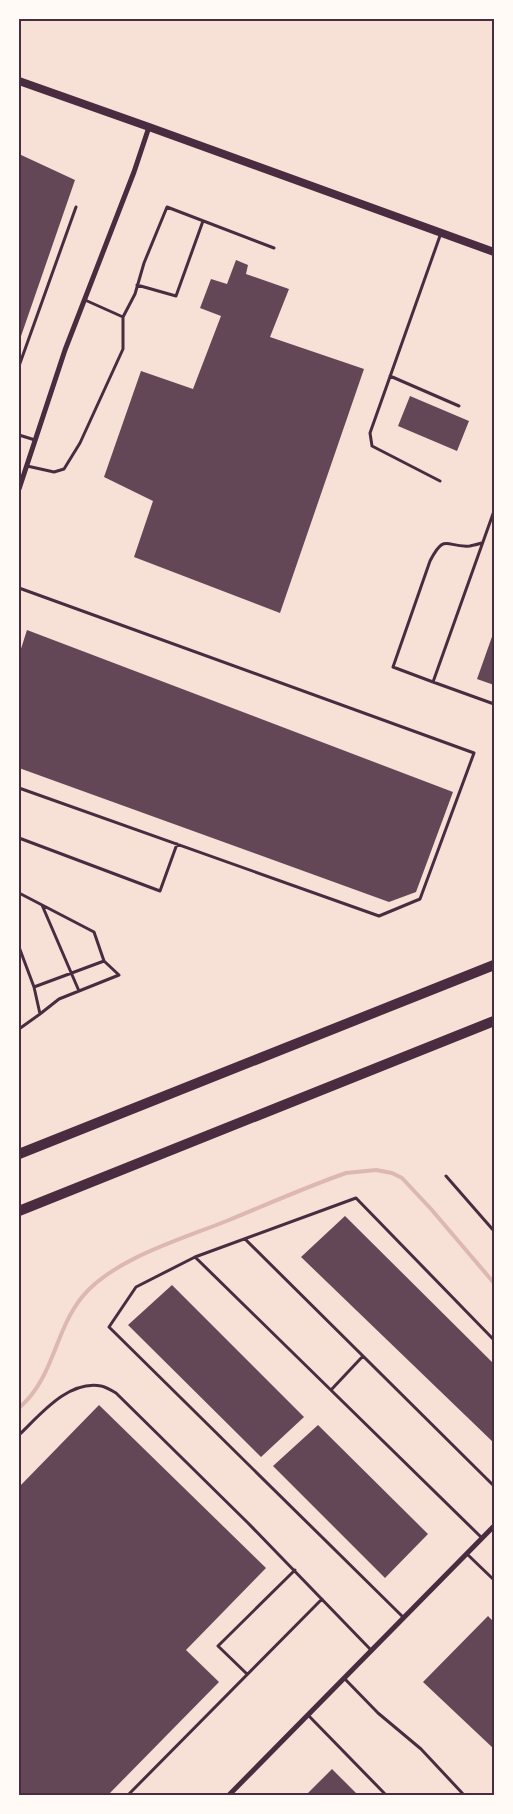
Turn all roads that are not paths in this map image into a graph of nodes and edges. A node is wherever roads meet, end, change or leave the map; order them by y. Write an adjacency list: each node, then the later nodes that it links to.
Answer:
1 (19, 81): 2 (street)
2 (149, 127): 5 (street); 9 (street)
3 (76, 207): 11 (lane)
4 (203, 221): 6 (lane); 8 (lane); 8 (lane)
5 (441, 233): 7 (street); 12 (lane)
6 (274, 248)
7 (494, 252)
8 (138, 285): 10 (lane)
9 (85, 300): 10 (lane); 15 (street)
10 (123, 317): 16 (lane)
11 (19, 366)
12 (390, 376): 13 (lane); 18 (lane)
13 (460, 406)
14 (19, 435): 15 (lane)
15 (35, 440): 16 (street)
16 (26, 466): 17 (street)
17 (21, 474): 19 (street)
18 (440, 480)
19 (19, 489)
20 (494, 511): 21 (lane)
21 (483, 543): 23 (lane); 23 (lane)
22 (19, 588): 27 (lane)
23 (433, 682): 24 (lane)
24 (494, 704)
25 (19, 788): 27 (lane)
26 (19, 838): 27 (lane)
27 (177, 844)
28 (19, 893): 29 (lane)
29 (42, 905): 31 (lane); 33 (lane)
30 (19, 947): 34 (lane)
31 (104, 962): 33 (lane); 35 (lane)
32 (494, 965): 39 (highway)
33 (71, 974): 34 (lane); 35 (lane)
34 (34, 987): 36 (lane)
35 (79, 991): 36 (lane)
36 (40, 1014): 38 (lane)
37 (494, 1021): 41 (highway)
38 (19, 1029)
39 (19, 1154)
40 (446, 1176): 42 (lane)
41 (19, 1210)
42 (494, 1231)
43 (245, 1239): 44 (lane); 45 (lane); 46 (lane)
44 (195, 1257): 47 (lane); 56 (lane)
45 (494, 1340)
46 (363, 1356): 47 (lane); 49 (lane)
47 (330, 1390): 51 (lane)
48 (19, 1435): 53 (lane)
49 (494, 1486)
50 (494, 1526): 51 (street)
51 (482, 1538): 52 (street)
52 (467, 1554): 54 (lane); 56 (street)
53 (295, 1570): 55 (lane); 58 (lane)
54 (494, 1578)
55 (322, 1599): 57 (lane); 58 (lane)
56 (404, 1618): 57 (street)
57 (372, 1650): 59 (street)
58 (247, 1674): 61 (lane)
59 (344, 1678): 60 (street); 64 (lane)
60 (308, 1715): 62 (street); 63 (lane)
61 (128, 1795)
62 (229, 1795)
63 (386, 1795)
64 (464, 1795)

